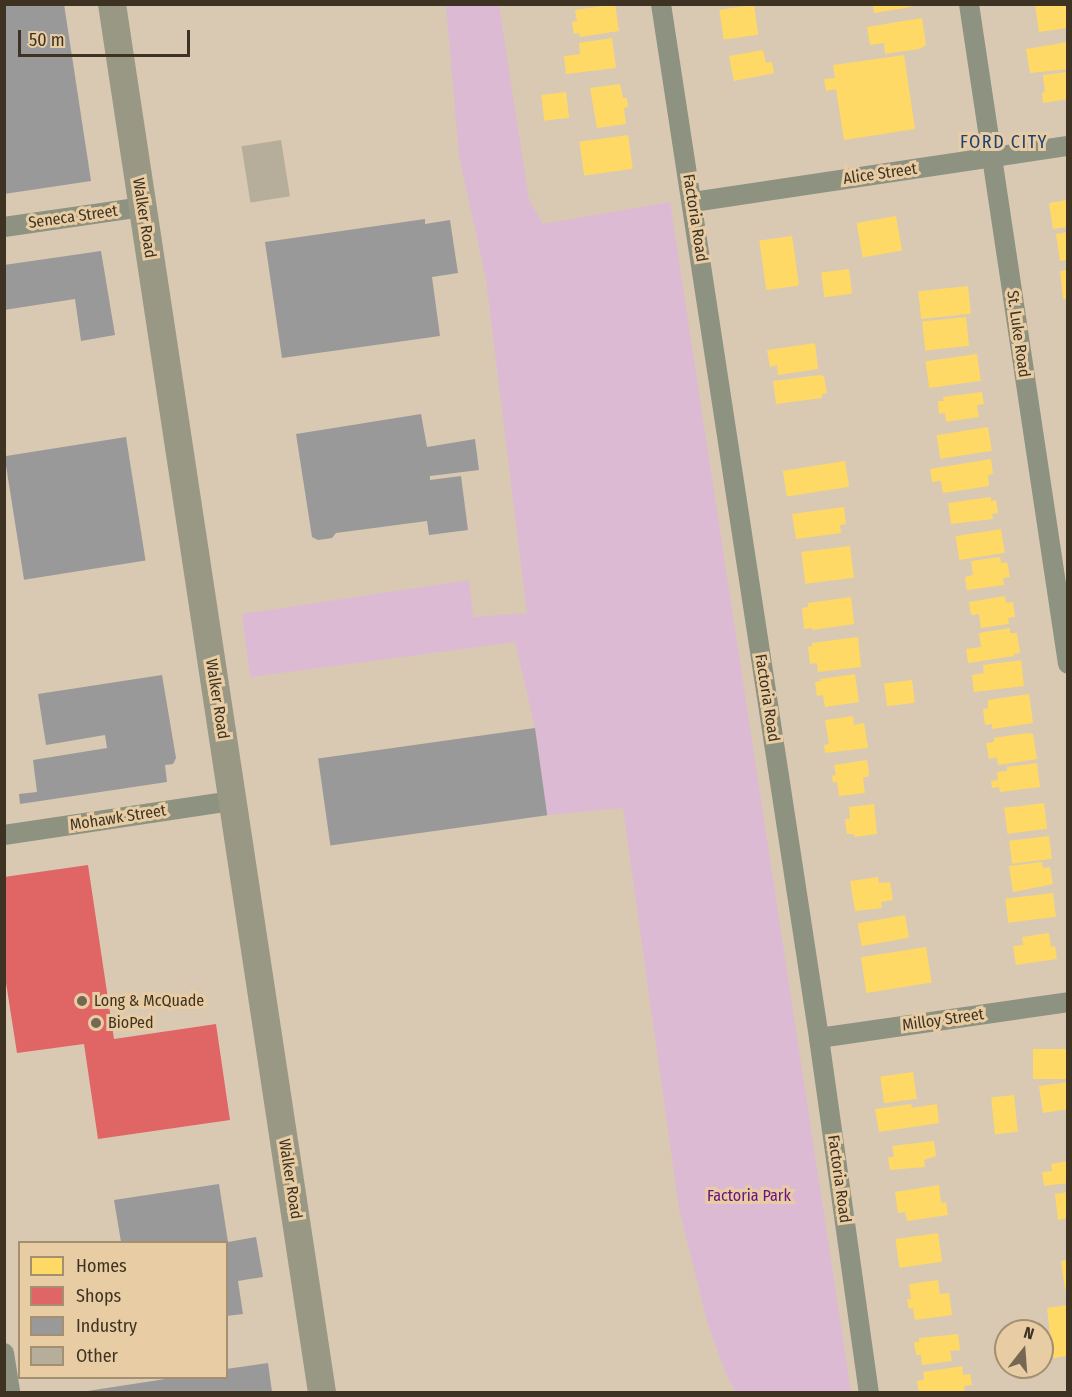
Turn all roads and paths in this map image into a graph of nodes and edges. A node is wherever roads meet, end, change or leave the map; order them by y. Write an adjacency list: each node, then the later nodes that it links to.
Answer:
1 (112, 4): 7 (main road, Walker Road)
2 (661, 4): 6 (street, Factoria Road)
3 (969, 4): 5 (street, St. Luke Road)
4 (1068, 146): 5 (street, Alice Street)
5 (992, 158): 6 (street, Alice Street); 9 (street, St. Luke Road)
6 (693, 202): 13 (street, Factoria Road)
7 (142, 207): 8 (street, Seneca Street); 10 (main road, Walker Road)
8 (4, 227)
9 (1068, 664)
10 (232, 801): 11 (street, Mohawk Street); 16 (main road, Walker Road)
11 (4, 835)
12 (1068, 1002): 13 (street, Milloy Street)
13 (819, 1038): 17 (street, Factoria Road)
14 (4, 1353): 15 (street)
15 (10, 1392)
16 (322, 1392)
17 (869, 1392)

